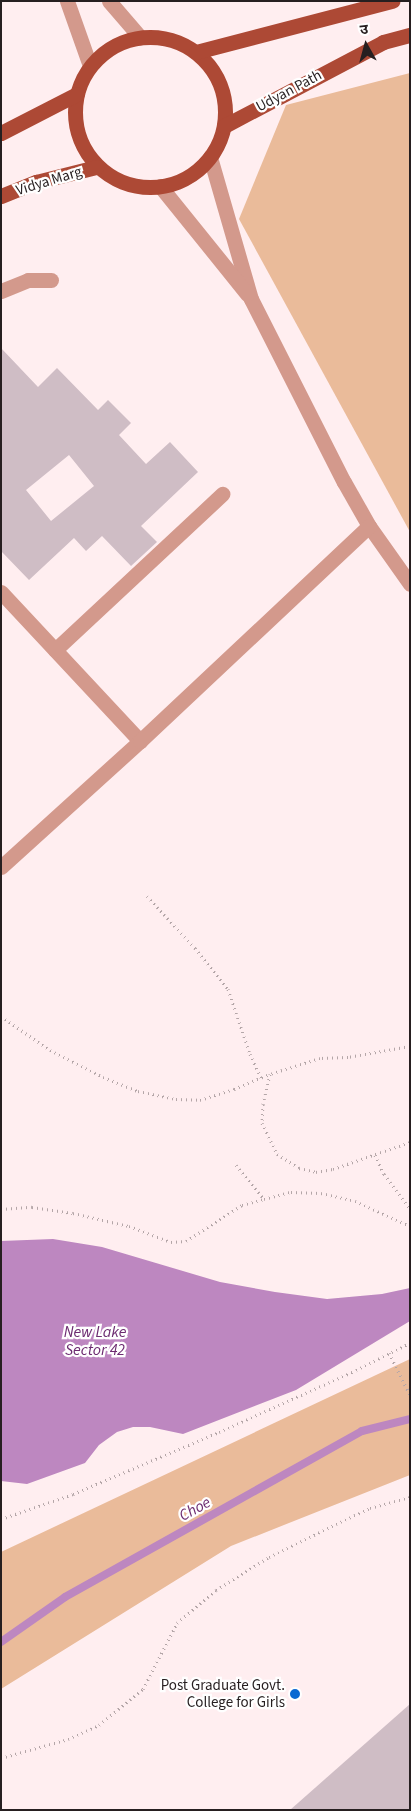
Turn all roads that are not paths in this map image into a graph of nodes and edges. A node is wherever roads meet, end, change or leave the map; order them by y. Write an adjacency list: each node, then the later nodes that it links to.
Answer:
1 (67, 1): 7 (street)
2 (109, 1): 5 (street)
3 (392, 1): 6 (main road)
4 (410, 35): 9 (main road, Udyan Path)
5 (140, 37): 6 (main road); 7 (main road)
6 (196, 52): 9 (main road)
7 (90, 66): 8 (main road)
8 (77, 94): 10 (main road); 12 (main road)
9 (224, 126): 11 (main road)
10 (1, 133)
11 (210, 157): 13 (main road); 17 (street)
12 (96, 167): 13 (main road); 14 (main road, Vidya Marg)
13 (160, 186): 17 (street)
14 (1, 196)
15 (51, 280): 16 (street)
16 (1, 292)
17 (251, 299): 19 (street)
18 (222, 494): 22 (street)
19 (368, 526): 20 (street); 23 (street)
20 (410, 584)
21 (1, 592): 22 (street)
22 (55, 650): 23 (street)
23 (140, 741): 24 (street)
24 (1, 867)

